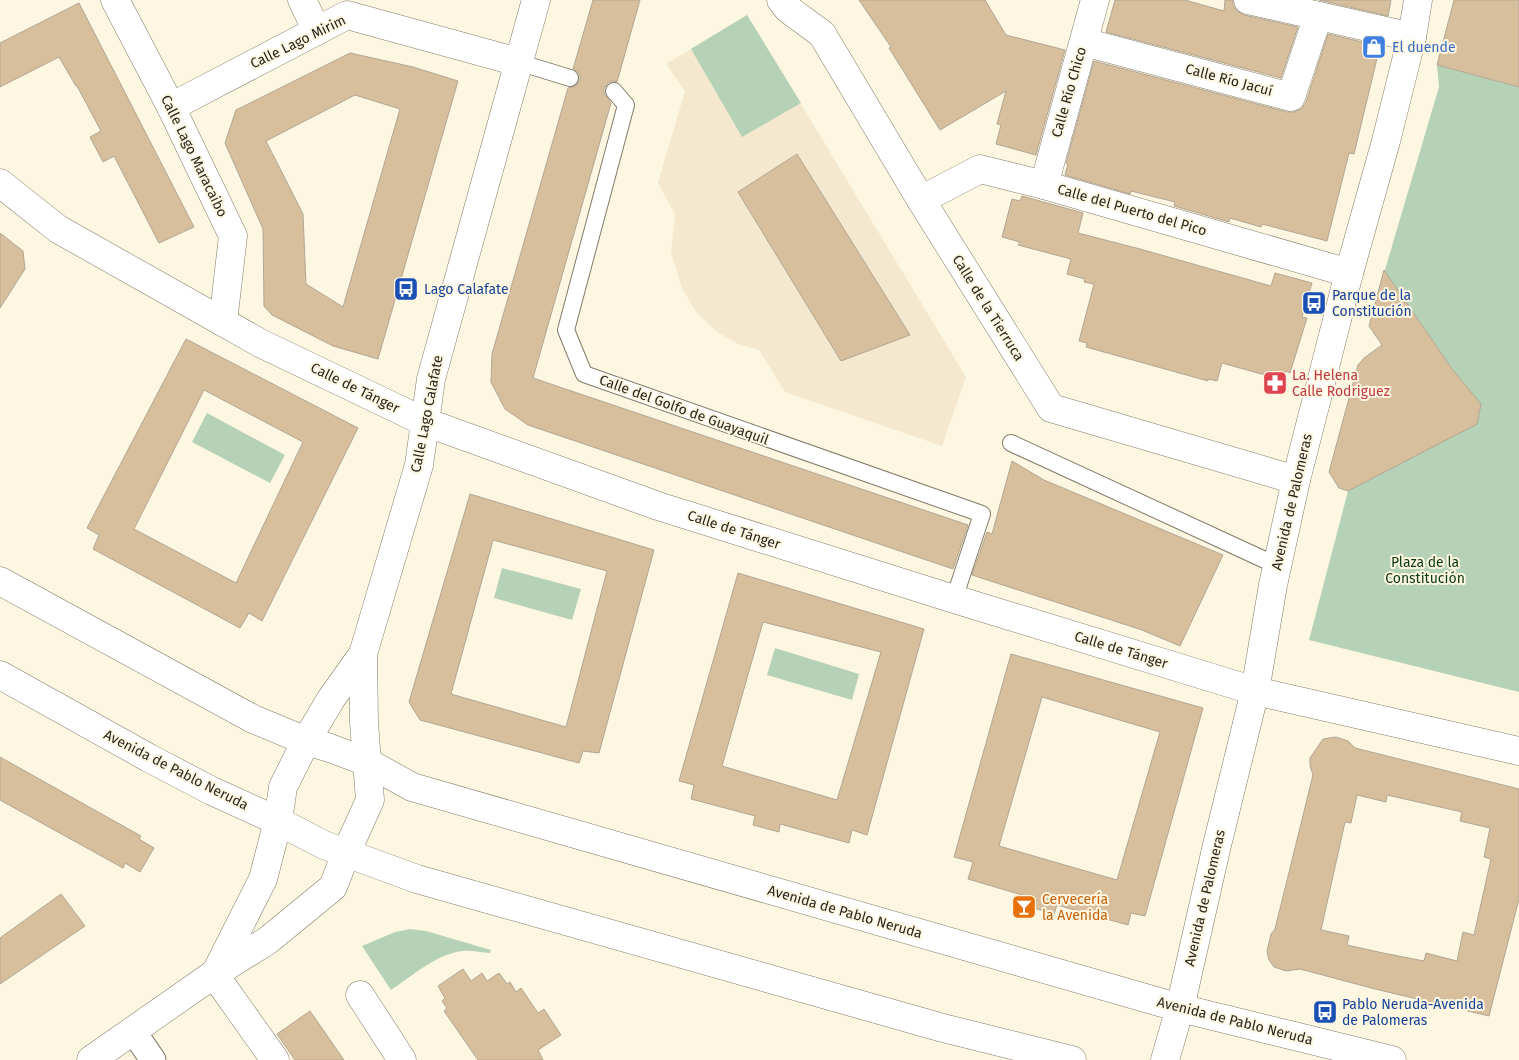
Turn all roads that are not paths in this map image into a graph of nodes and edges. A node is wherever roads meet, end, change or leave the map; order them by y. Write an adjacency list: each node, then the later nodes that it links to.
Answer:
1 (115, 0): 15 (street, Calle Lago Maracaibo)
2 (302, 0): 9 (street)
3 (536, 0): 12 (street, Calle Lago Calafate)
4 (781, 0): 18 (street, Calle de la Tierruca)
5 (1096, 0): 11 (street, Calle Río Chico)
6 (1248, 0): 8 (street)
7 (1418, 0): 10 (street, Avenida de Palomeras)
8 (1318, 16): 10 (street); 11 (street, Calle Río Jacuí)
9 (317, 31): 12 (street, Calle Lago Mirim); 15 (street, Calle Lago Mirim)
10 (1412, 37): 19 (street, Avenida de Palomeras)
11 (1084, 42): 17 (street, Calle Río Chico)
12 (518, 62): 13 (lane); 21 (street, Calle Lago Calafate)
13 (570, 78)
14 (614, 91): 26 (lane, Calle del Golfo de Guayaquil)
15 (171, 107): 20 (street, Calle Lago Maracaibo)
16 (0, 183): 20 (street, Calle de Tánger)
17 (1044, 185): 18 (street, Calle del Puerto del Pico); 19 (street, Calle del Puerto del Pico)
18 (920, 200): 23 (street, Calle de la Tierruca)
19 (1349, 272): 23 (street, Avenida de Palomeras)
20 (223, 322): 21 (street, Calle de Tánger)
21 (425, 422): 26 (street, Calle de Tánger); 27 (street, Calle Lago Calafate)
22 (1011, 442): 24 (lane)
23 (1296, 480): 24 (street, Avenida de Palomeras)
24 (1278, 566): 29 (street, Avenida de Palomeras)
25 (0, 581): 30 (street, Avenida de Pablo Neruda)
26 (954, 599): 29 (street, Calle de Tánger)
27 (363, 654): 30 (street, Calle Lago Calafate); 32 (street, Calle Lago Calafate)
28 (0, 676): 33 (street, Avenida de Pablo Neruda)
29 (1256, 691): 31 (street, Calle de Tánger); 37 (street, Avenida de Palomeras)
30 (306, 741): 32 (street, Avenida de Pablo Neruda); 33 (street)
31 (1519, 752)
32 (367, 762): 34 (street, Calle Lago Calafate); 37 (street, Avenida de Pablo Neruda)
33 (278, 822): 34 (street, Avenida de Pablo Neruda); 35 (street)
34 (346, 853): 35 (street, Calle Lago Calafate); 43 (street)
35 (214, 974): 38 (street, Calle Lago Calafate); 41 (street)
36 (360, 995): 42 (street)
37 (1180, 1008): 44 (street, Avenida de Palomeras); 45 (street, Avenida de Pablo Neruda)
38 (132, 1031): 39 (street, Calle Lago Calafate); 40 (street)
39 (91, 1060)
40 (152, 1060)
41 (275, 1060)
42 (402, 1060)
43 (1072, 1060)
44 (1165, 1060)
45 (1392, 1060)

